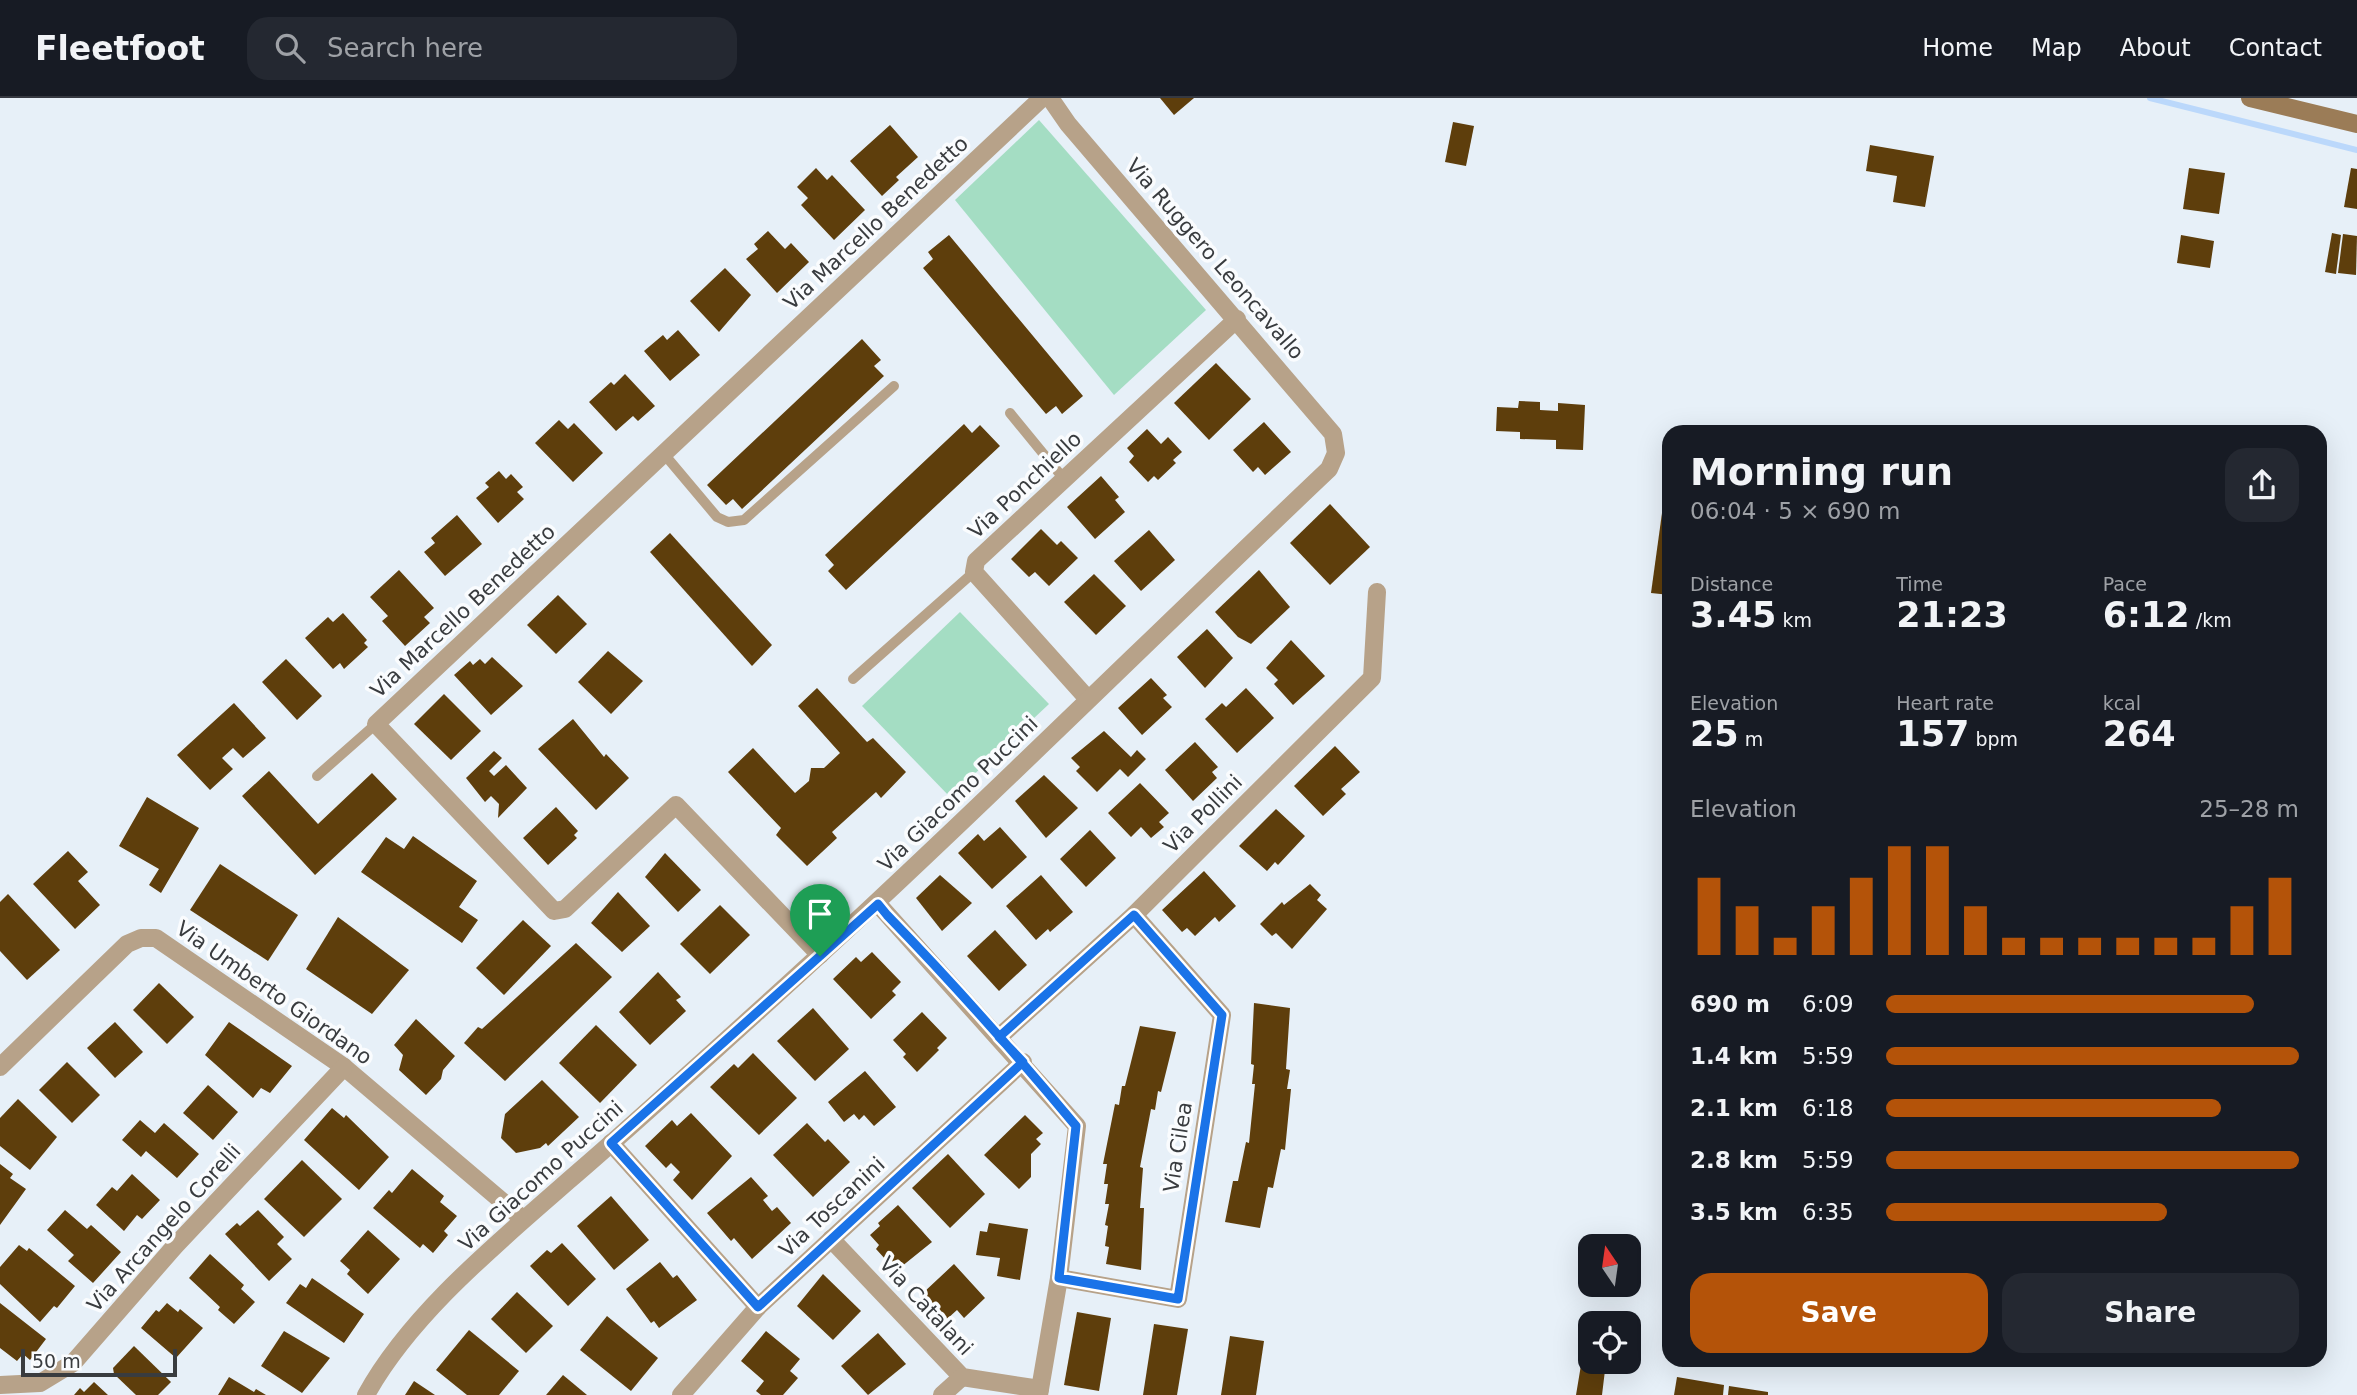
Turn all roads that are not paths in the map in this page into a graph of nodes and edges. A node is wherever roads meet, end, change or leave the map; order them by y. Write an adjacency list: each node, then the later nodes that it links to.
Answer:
1 (1042, 98): 9 (street, Via Marcello Benedetto)
2 (1050, 98): 5 (street, Via Ruggero Leoncavallo)
3 (2250, 98): 4 (street)
4 (2357, 124)
5 (1237, 319): 8 (street, Via Ruggero Leoncavallo); 10 (street, Via Ponchiello)
6 (894, 386): 9 (lane)
7 (1010, 413): 10 (lane)
8 (1336, 453): 14 (street, Via Giacomo Puccini)
9 (664, 454): 15 (street, Via Marcello Benedetto)
10 (1064, 480): 11 (street, Via Ponchiello)
11 (974, 572): 13 (lane); 14 (street, Via Ponchiello)
12 (1377, 592): 18 (street, Via Pollini)
13 (853, 679)
14 (1087, 698): 17 (street, Via Giacomo Puccini)
15 (376, 724): 16 (lane); 19 (street, Via Marcello Benedetto)
16 (317, 776)
17 (878, 904): 19 (street, Via Giacomo Puccini); 20 (street)
18 (1134, 915): 20 (street, Via Pollini); 27 (street, Via Cilea)
19 (820, 956): 24 (street, Via Giacomo Puccini)
20 (999, 1037): 21 (street)
21 (1023, 1062): 26 (street, Via Toscanini); 27 (street)
22 (0, 1067): 23 (street, Via Umberto Giordano)
23 (344, 1067): 25 (street, Via Umberto Giordano); 30 (street, Via Arcangelo Corelli)
24 (611, 1143): 25 (street, Via Giacomo Puccini); 28 (street)
25 (523, 1219): 32 (street, Via Giacomo Puccini)
26 (831, 1239): 28 (street, Via Toscanini); 29 (street, Via Catalani)
27 (1059, 1278): 31 (street)
28 (758, 1307): 33 (street, Via Toscanini)
29 (962, 1377): 31 (street, Via Catalani); 34 (street)
30 (0, 1385)
31 (1040, 1392)
32 (366, 1395)
33 (681, 1395)
34 (942, 1395)

